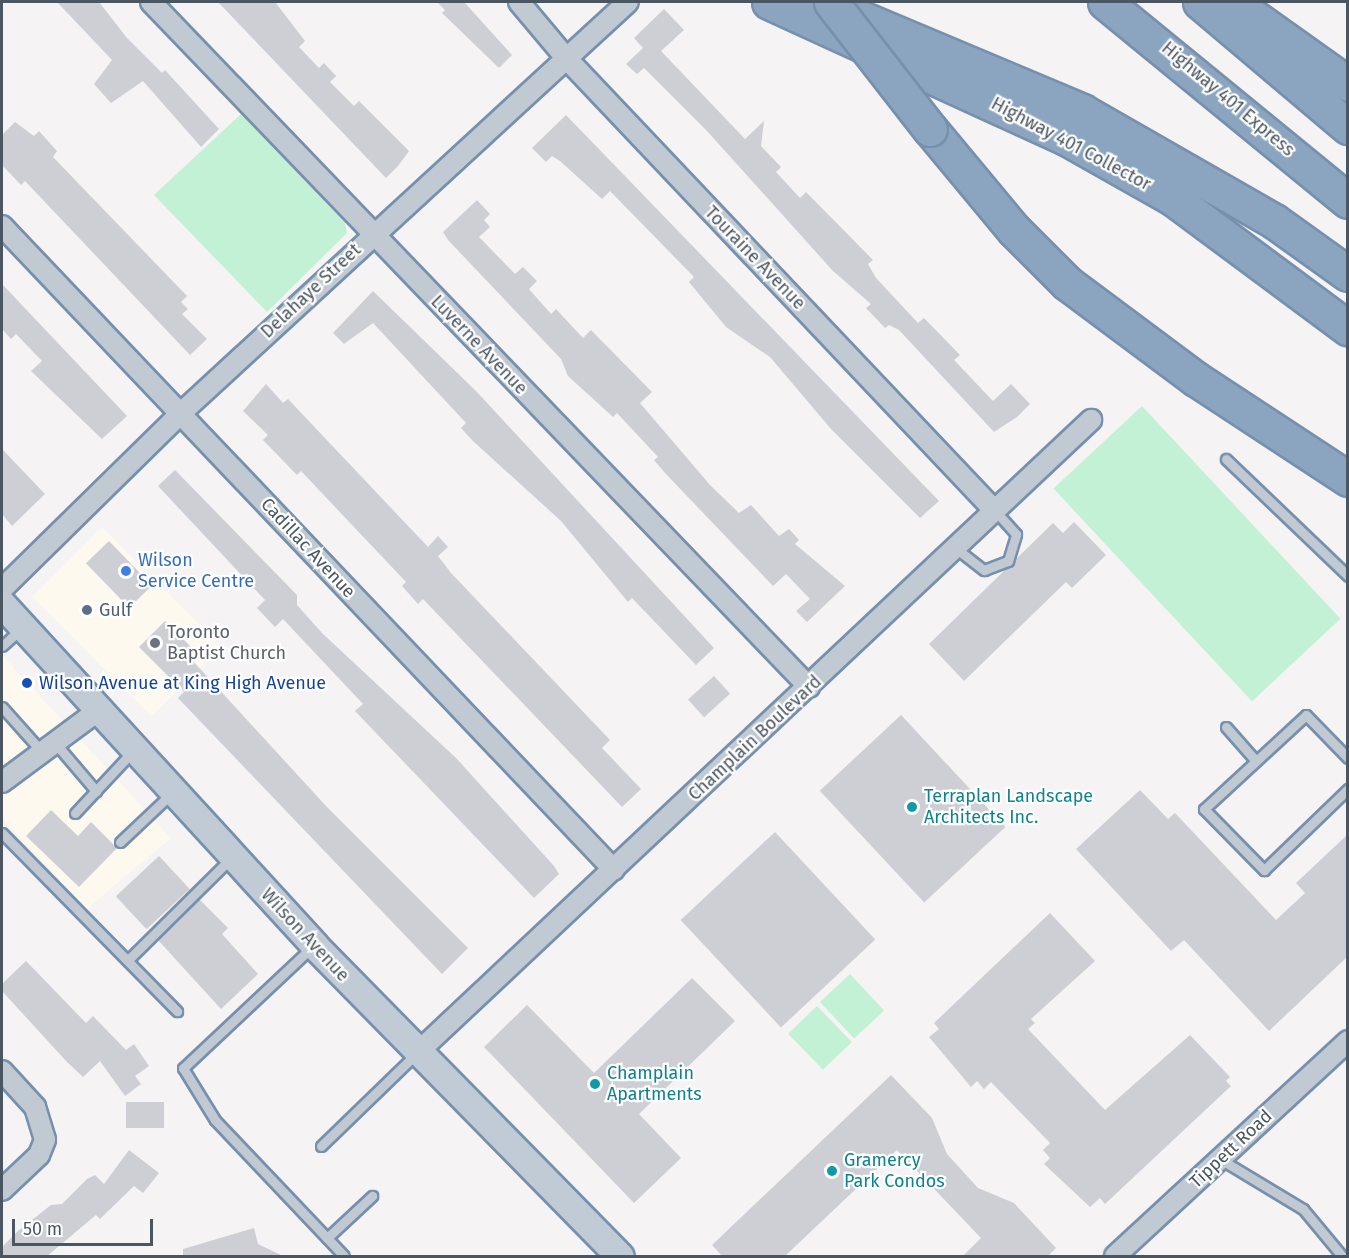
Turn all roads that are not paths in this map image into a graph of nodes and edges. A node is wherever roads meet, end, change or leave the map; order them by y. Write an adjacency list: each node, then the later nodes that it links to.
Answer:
1 (151, 2): 15 (street, Luverne Avenue)
2 (519, 2): 10 (street, Touraine Avenue)
3 (628, 2): 10 (street, Delahaye Street)
4 (770, 2): 17 (highway, Highway 401 Collector)
5 (823, 2): 16 (highway)
6 (831, 2): 21 (highway, bridge)
7 (1105, 2): 13 (highway, Highway 401 Express)
8 (1200, 2): 12 (highway)
9 (1232, 2): 11 (highway)
10 (566, 58): 15 (street, Delahaye Street); 22 (street, Touraine Avenue)
11 (1347, 84)
12 (1347, 127)
13 (1347, 201)
14 (2, 226): 18 (street, Cadillac Avenue)
15 (373, 234): 18 (street, Delahaye Street); 29 (street, Luverne Avenue)
16 (1347, 274)
17 (1347, 327)
18 (181, 413): 25 (street, Delahaye Street); 45 (street, Cadillac Avenue)
19 (1091, 420): 22 (street, Champlain Boulevard)
20 (1226, 459): 24 (lane)
21 (1347, 479)
22 (995, 511): 23 (street, Champlain Boulevard); 23 (lane)
23 (958, 550): 29 (street, Champlain Boulevard)
24 (1347, 576)
25 (2, 589)
26 (2, 604): 27 (main road, Wilson Avenue)
27 (22, 627): 28 (lane); 31 (main road, Wilson Avenue)
28 (2, 646)
29 (809, 687): 45 (street, Champlain Boulevard)
30 (2, 707): 33 (lane)
31 (99, 710): 33 (street); 34 (main road, Wilson Avenue)
32 (1226, 727): 36 (lane)
33 (50, 749): 37 (street); 39 (lane)
34 (134, 749): 39 (lane); 40 (main road, Wilson Avenue)
35 (1347, 758): 36 (lane)
36 (1256, 761): 38 (lane)
37 (2, 782)
38 (1347, 789)
39 (96, 791): 41 (lane)
40 (173, 792): 43 (lane); 44 (main road, Wilson Avenue)
41 (75, 813)
42 (2, 833): 47 (lane)
43 (120, 842)
44 (232, 856): 46 (main road, Wilson Avenue); 47 (lane)
45 (614, 870): 50 (street, Champlain Boulevard)
46 (314, 945): 50 (main road, Wilson Avenue); 56 (lane)
47 (128, 960): 48 (lane)
48 (177, 1011)
49 (1347, 1041): 53 (street, Tippett Road)
50 (417, 1053): 52 (lane); 58 (main road, Wilson Avenue)
51 (2, 1071): 54 (street)
52 (321, 1146)
53 (1220, 1158): 59 (street, Tippett Road); 60 (lane)
54 (2, 1190)
55 (372, 1196): 56 (lane)
56 (327, 1238): 57 (lane)
57 (344, 1257)
58 (620, 1257)
59 (1115, 1257)
60 (1342, 1257)

